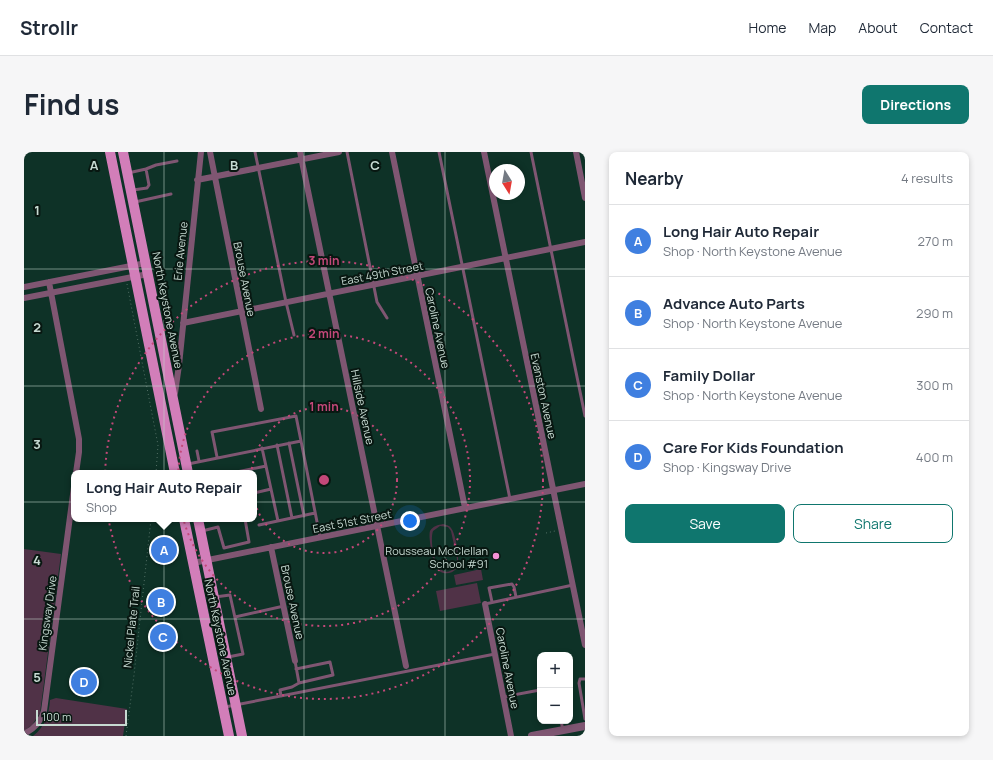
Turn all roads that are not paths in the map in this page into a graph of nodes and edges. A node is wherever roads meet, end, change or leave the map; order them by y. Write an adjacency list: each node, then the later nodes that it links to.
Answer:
1 (110, 152): 29 (main road)
2 (123, 152): 18 (main road, North Keystone Avenue)
3 (201, 152): 20 (street, Erie Avenue)
4 (210, 152): 19 (street, Brouse Avenue)
5 (255, 152): 16 (lane)
6 (300, 152): 14 (street, Hillside Avenue)
7 (338, 152): 14 (street)
8 (347, 152): 35 (lane)
9 (392, 152): 33 (street, Caroline Avenue)
10 (439, 152): 30 (lane)
11 (484, 152): 27 (street, Evanston Avenue)
12 (531, 152): 26 (lane)
13 (576, 152): 23 (street)
14 (302, 159): 16 (street); 38 (street, Hillside Avenue)
15 (177, 161): 17 (lane)
16 (258, 168): 19 (street); 40 (lane)
17 (146, 169): 18 (lane); 21 (lane)
18 (127, 173): 21 (main road, North Keystone Avenue)
19 (216, 176): 20 (street); 41 (street, Brouse Avenue)
20 (198, 180): 43 (street, Erie Avenue)
21 (131, 191): 24 (main road, North Keystone Avenue)
22 (171, 194): 24 (lane)
23 (585, 198)
24 (133, 202): 28 (main road, North Keystone Avenue)
25 (585, 242): 26 (street, East 49th Street)
26 (551, 249): 27 (street, East 49th Street); 47 (lane)
27 (506, 258): 30 (street, East 49th Street); 62 (street, Evanston Avenue)
28 (146, 263): 29 (street); 31 (main road, North Keystone Avenue)
29 (133, 266): 32 (main road); 34 (street)
30 (462, 267): 33 (street, East 49th Street); 64 (lane)
31 (148, 274): 32 (street); 45 (main road, North Keystone Avenue)
32 (135, 276): 37 (street); 58 (main road)
33 (418, 276): 35 (street, East 49th Street); 65 (street, Caroline Avenue)
34 (49, 282): 36 (street); 37 (street)
35 (373, 285): 38 (street, East 49th Street); 42 (lane)
36 (24, 287)
37 (51, 293): 39 (street); 57 (street)
38 (329, 293): 40 (street, East 49th Street); 75 (street, Hillside Avenue)
39 (24, 298)
40 (286, 302): 41 (street, East 49th Street); 44 (lane)
41 (241, 311): 43 (street, East 49th Street); 46 (street, Brouse Avenue)
42 (387, 318)
43 (183, 323): 45 (street, Erie Avenue)
44 (294, 334)
45 (174, 400): 56 (main road, North Keystone Avenue)
46 (261, 410)
47 (585, 416)
48 (301, 441): 49 (lane); 53 (lane); 67 (lane)
49 (289, 443): 50 (lane); 68 (lane)
50 (277, 445): 51 (lane); 69 (lane)
51 (262, 448): 53 (lane); 55 (lane)
52 (197, 451): 54 (lane)
53 (217, 457): 54 (lane)
54 (199, 461): 56 (lane)
55 (266, 466): 59 (lane); 61 (lane)
56 (187, 468)
57 (76, 470)
58 (174, 470)
59 (247, 470)
60 (585, 484): 62 (street, East 51st Street)
61 (271, 490): 63 (lane); 70 (lane)
62 (553, 491): 64 (street, East 51st Street); 85 (street, Evanston Avenue)
63 (257, 492)
64 (510, 499): 65 (street, East 51st Street)
65 (465, 508): 75 (street, East 51st Street)
66 (71, 509): 109 (street, Kingsway Drive)
67 (316, 513): 68 (lane); 77 (lane)
68 (304, 516): 69 (lane)
69 (292, 518): 70 (lane)
70 (278, 521): 74 (lane)
71 (185, 522): 84 (main road, North Keystone Avenue)
72 (198, 522): 76 (main road, North Keystone Avenue)
73 (246, 522): 78 (lane)
74 (259, 525)
75 (377, 526): 77 (street, East 51st Street); 96 (street, Hillside Avenue)
76 (200, 531): 80 (lane); 83 (main road, North Keystone Avenue)
77 (320, 537): 79 (street, East 51st Street)
78 (249, 542): 80 (lane); 81 (lane)
79 (271, 547): 81 (street, East 51st Street); 90 (street, Brouse Avenue)
80 (224, 548): 82 (lane)
81 (251, 551): 82 (street, East 51st Street)
82 (226, 556): 83 (street, East 51st Street)
83 (206, 560): 84 (street, East 51st Street); 86 (main road, North Keystone Avenue)
84 (193, 563): 104 (main road, North Keystone Avenue)
85 (573, 585): 87 (lane); 92 (street, Evanston Avenue)
86 (214, 597): 91 (lane); 94 (main road, North Keystone Avenue)
87 (516, 597): 88 (lane); 88 (lane)
88 (492, 602): 89 (lane)
89 (485, 604): 93 (street, Caroline Avenue)
90 (284, 606): 91 (lane); 95 (street, Brouse Avenue)
91 (235, 617): 94 (lane)
92 (585, 645)
93 (495, 654): 101 (lane); 102 (street, Caroline Avenue)
94 (226, 657): 103 (main road, North Keystone Avenue)
95 (295, 661): 97 (lane)
96 (406, 666)
97 (296, 669): 99 (lane); 99 (lane)
98 (585, 678): 105 (lane)
99 (299, 682): 101 (lane)
100 (537, 691): 102 (lane)
101 (281, 696): 103 (lane)
102 (504, 697): 112 (street, Caroline Avenue)
103 (236, 704): 104 (lane); 111 (main road, North Keystone Avenue)
104 (223, 707): 110 (main road, North Keystone Avenue)
105 (585, 719)
106 (561, 724): 108 (lane)
107 (585, 726): 108 (street)
108 (562, 730): 113 (street)
109 (24, 734)
110 (229, 736)
111 (242, 736)
112 (511, 736)
113 (532, 736)

